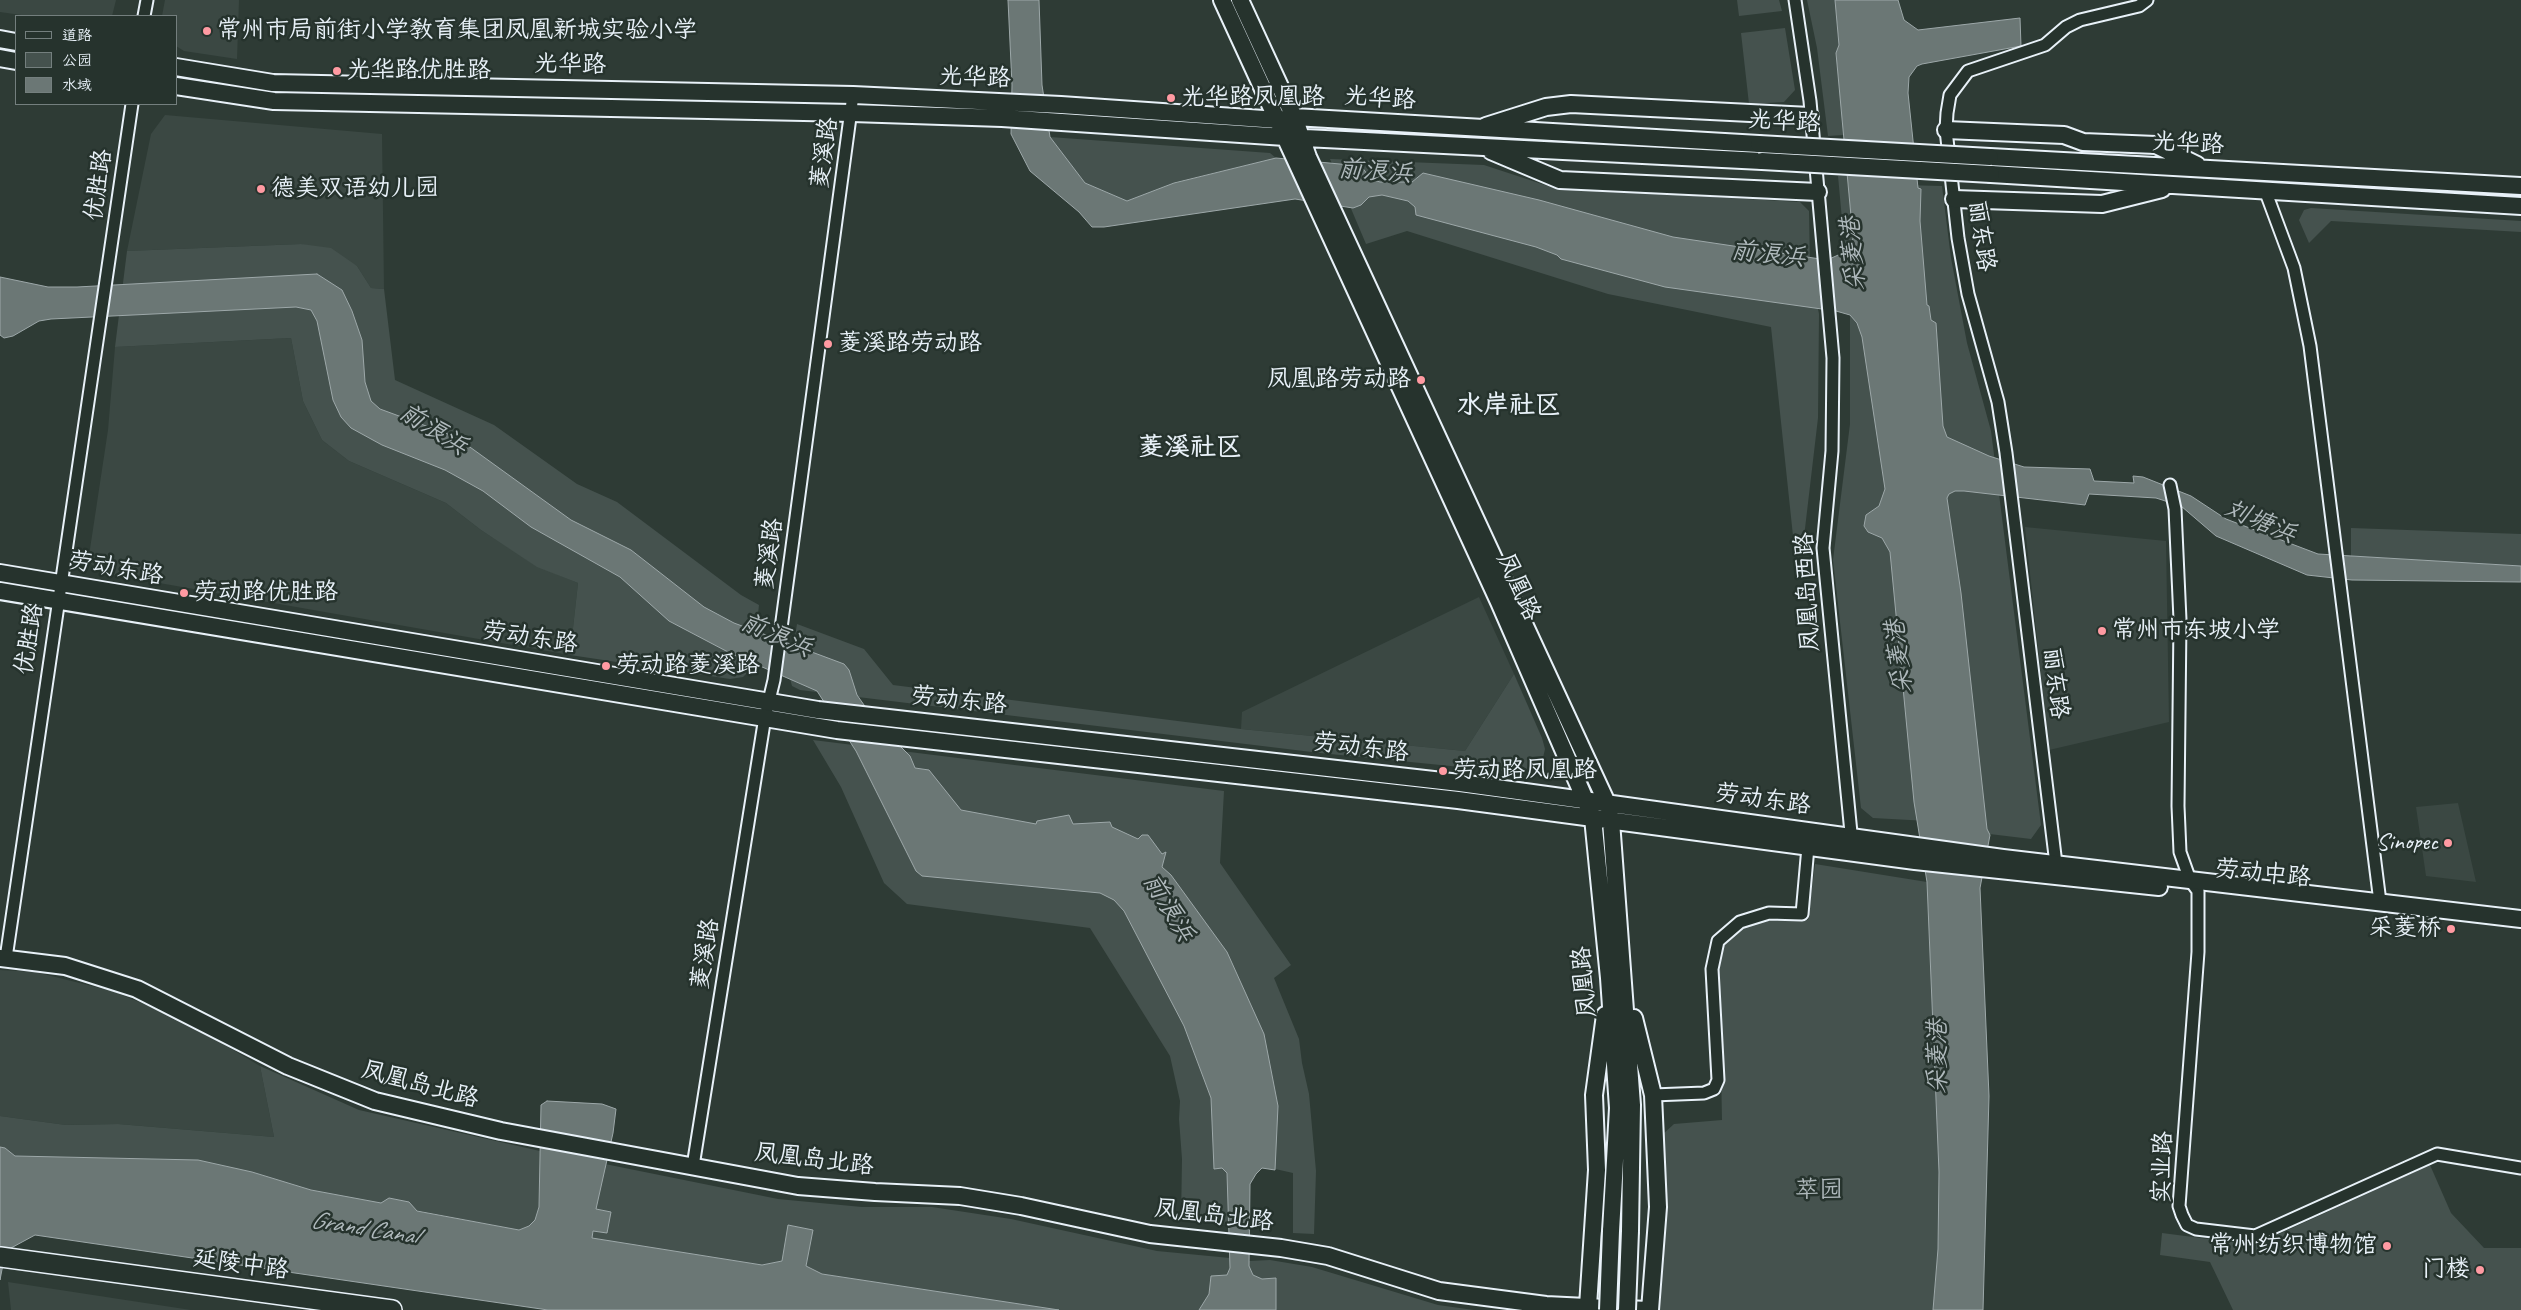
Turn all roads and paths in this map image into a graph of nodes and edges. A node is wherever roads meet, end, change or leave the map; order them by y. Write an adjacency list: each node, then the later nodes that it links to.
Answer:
1 (147, 0): 6 (street)
2 (1222, 0): 18 (main road, 凤凰路)
3 (1240, 0): 18 (main road, 凤凰路)
4 (1795, 0): 17 (street)
5 (2147, 0): 20 (street, 丽东路)
6 (144, 15)
7 (0, 39): 8 (main road)
8 (15, 42)
9 (0, 58): 10 (main road)
10 (15, 61)
11 (178, 67): 13 (main road, 光华路)
12 (178, 86): 16 (main road, 光华路)
13 (853, 95): 15 (main road, 光华路); 16 (street, 菱溪路)
14 (132, 105): 34 (street, 优胜路)
15 (1003, 111): 16 (main road, 光华路); 18 (main road, 光华路); 21 (main road, 光华路)
16 (852, 113): 37 (street, 菱溪路)
17 (1810, 116): 19 (main road); 28 (street)
18 (1286, 118): 19 (main road, 光华路); 21 (main road, 凤凰路); 22 (main road, 凤凰路)
19 (1476, 129): 24 (main road, 光华路, bridge)
20 (1946, 130): 24 (main road); 29 (street, 丽东路)
21 (1285, 136): 22 (main road, 光华路); 31 (main road, 凤凰路)
22 (1301, 137): 23 (main road, 光华路); 31 (main road, 凤凰路)
23 (1482, 147): 25 (main road, 光华路, bridge); 28 (main road)
24 (2206, 169): 26 (main road, 光华路)
25 (2178, 185): 27 (main road, 光华路); 29 (main road)
26 (2521, 186)
27 (2265, 190): 30 (main road, 光华路); 49 (street)
28 (1818, 192): 43 (street, 凤凰岛西路)
29 (1954, 199): 47 (street, 丽东路)
30 (2521, 206)
31 (1326, 211): 39 (main road, 凤凰路); 40 (main road, 凤凰路)
32 (2170, 485): 48 (street)
33 (0, 573): 34 (main road, 劳动东路)
34 (62, 583): 36 (street, 优胜路); 37 (main road, 劳动东路)
35 (0, 591): 36 (main road, 劳动东路)
36 (57, 601): 38 (main road, 劳动东路); 52 (street, 优胜路)
37 (770, 700): 38 (street, 菱溪路); 39 (main road, 劳动东路)
38 (765, 718): 41 (main road, 劳动东路); 55 (street, 菱溪路)
39 (1586, 800): 40 (main road, 劳动东路); 41 (main road, 凤凰路)
40 (1607, 803): 42 (main road, 凤凰路); 43 (main road, 劳动东路)
41 (1593, 818): 42 (main road, 劳动东路); 53 (main road, 凤凰路)
42 (1611, 821): 44 (main road, 劳动东路); 53 (main road, 凤凰路)
43 (1850, 836): 45 (street, 凤凰岛西路); 46 (main road, 劳动东路)
44 (1808, 847): 45 (main road, 劳动东路); 54 (street)
45 (1853, 852): 46 (main road, 劳动东路)
46 (2001, 864): 47 (main road, 劳动中路); 48 (main road, 劳动中路)
47 (2056, 864): 48 (main road, 劳动中路)
48 (2194, 885): 49 (main road, 劳动中路); 51 (main road, 劳动中路); 56 (street, 实业路)
49 (2380, 902): 50 (main road, 劳动中路)
50 (2521, 919)
51 (2521, 928)
52 (3, 958): 55 (main road, 凤凰岛北路)
53 (1617, 977): 54 (main road); 60 (main road); 63 (main road, 凤凰路, bridge); 64 (main road, 凤凰路, bridge)
54 (1654, 1095): 65 (main road)
55 (693, 1166): 60 (main road, 凤凰岛北路)
56 (2521, 1168)
57 (0, 1257): 59 (main road)
58 (0, 1269): 59 (main road)
59 (84, 1274): 61 (main road, 延陵中路); 62 (main road, 延陵中路)
60 (1588, 1306): 65 (main road, 凤凰岛北路)
61 (293, 1310)
62 (392, 1310)
63 (1608, 1310)
64 (1627, 1310)
65 (1649, 1310)

